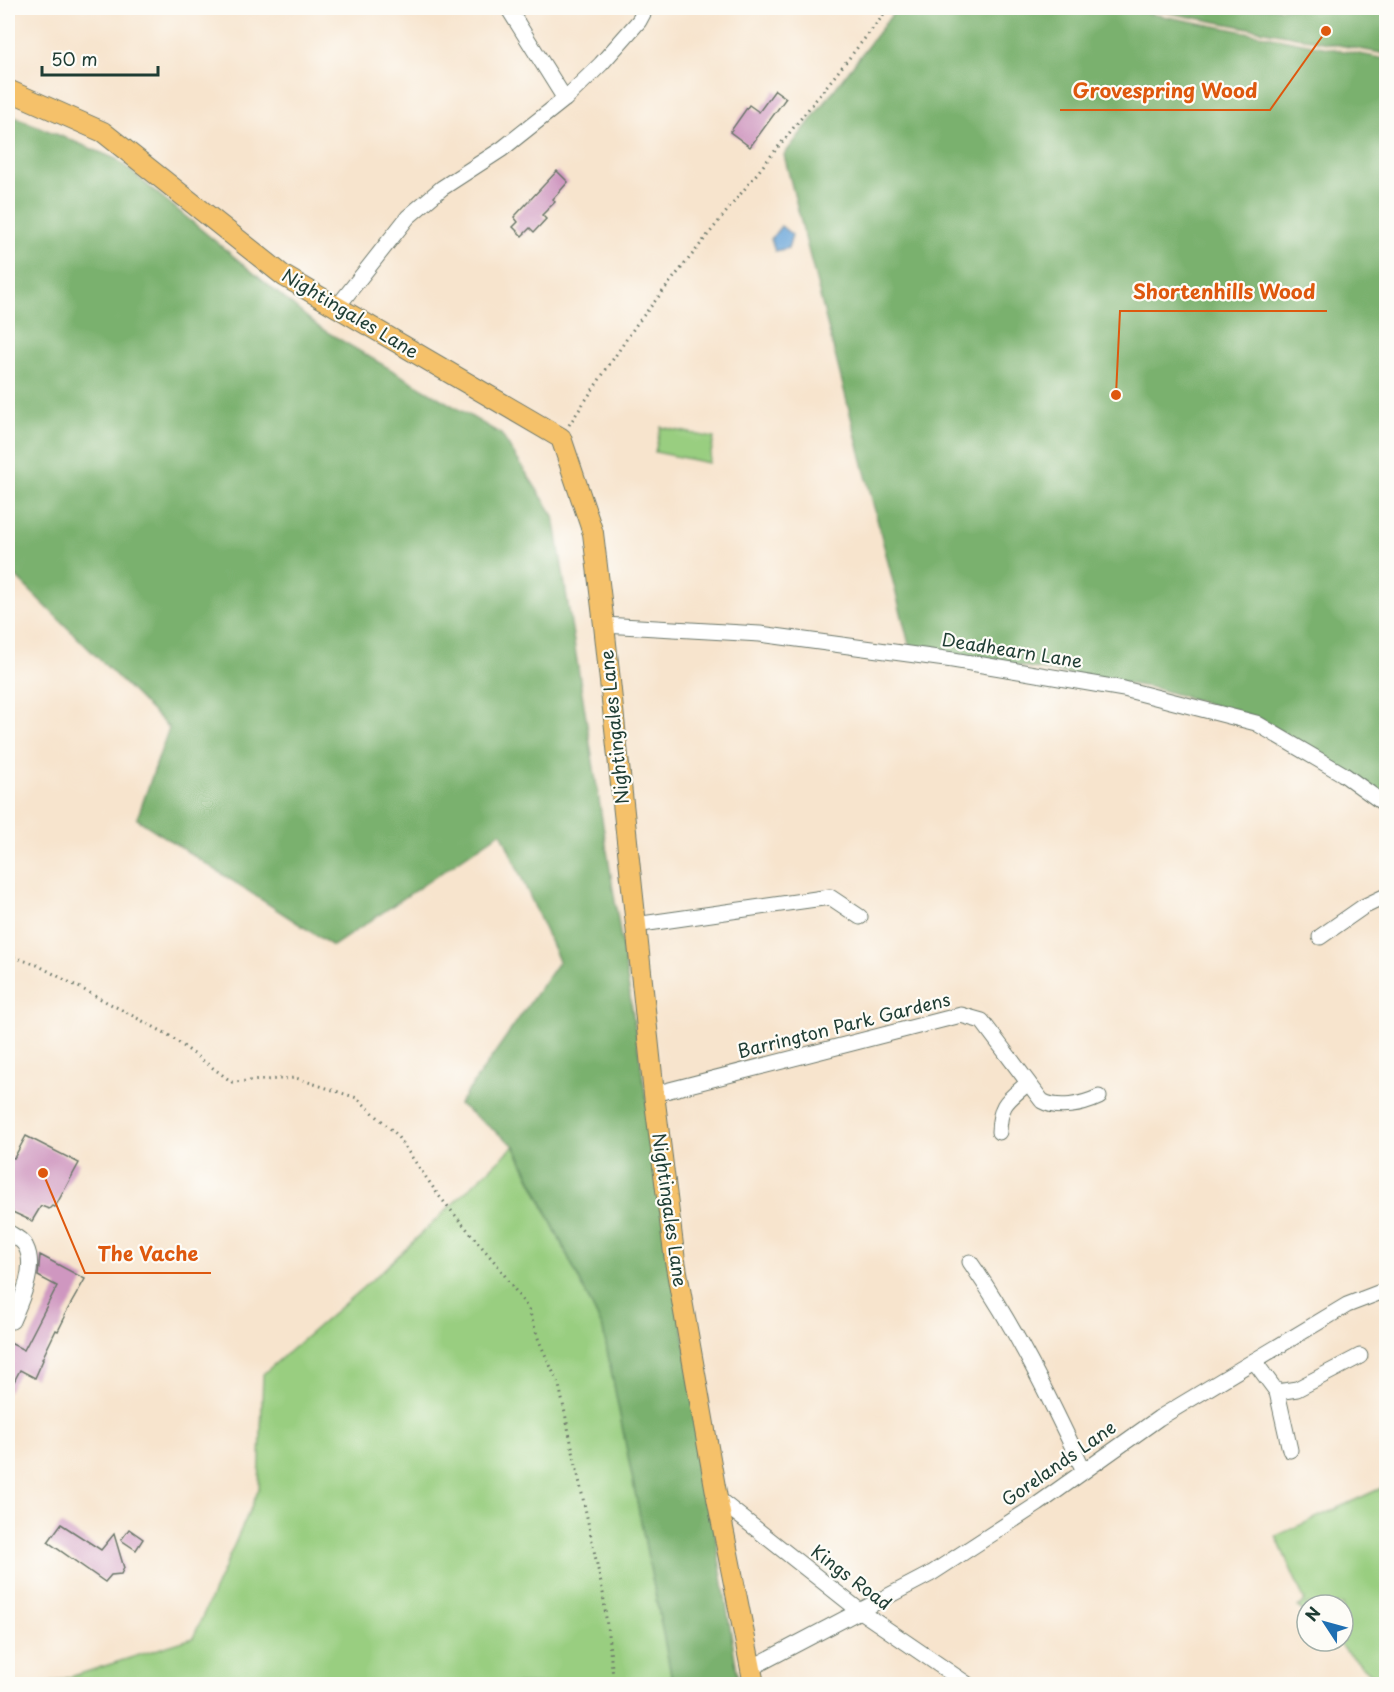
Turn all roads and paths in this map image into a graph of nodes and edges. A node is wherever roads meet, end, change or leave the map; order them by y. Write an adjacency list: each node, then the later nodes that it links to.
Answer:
1 (508, 8): 5 (street)
2 (646, 8): 5 (street)
3 (889, 8): 7 (path)
4 (8, 90): 6 (main road, Nightingales Lane)
5 (565, 99): 6 (street)
6 (338, 306): 7 (main road, Nightingales Lane)
7 (561, 438): 8 (main road, Nightingales Lane)
8 (604, 624): 9 (street, Deadhearn Lane); 12 (main road, Nightingales Lane)
9 (1386, 805)
10 (1386, 896): 13 (street)
11 (860, 917): 12 (street)
12 (634, 925): 16 (main road, Nightingales Lane)
13 (1320, 937)
14 (8, 955): 31 (path)
15 (1028, 1083): 16 (street, Barrington Park Gardens); 17 (street, Barrington Park Gardens); 18 (street)
16 (654, 1094): 28 (main road, Nightingales Lane)
17 (1098, 1097)
18 (999, 1132)
19 (8, 1232): 22 (street)
20 (970, 1262): 27 (street)
21 (1386, 1290): 24 (street, Gorelands Lane)
22 (12, 1321)
23 (1360, 1356): 25 (street)
24 (1254, 1361): 25 (street); 27 (street, Gorelands Lane)
25 (1277, 1392): 26 (street)
26 (1290, 1450)
27 (1084, 1471): 29 (street, Gorelands Lane)
28 (717, 1497): 29 (street, Kings Road); 30 (main road, Nightingales Lane)
29 (860, 1611): 30 (street, Gorelands Lane); 32 (street, Kings Road)
30 (753, 1676)
31 (614, 1684)
32 (967, 1684)

